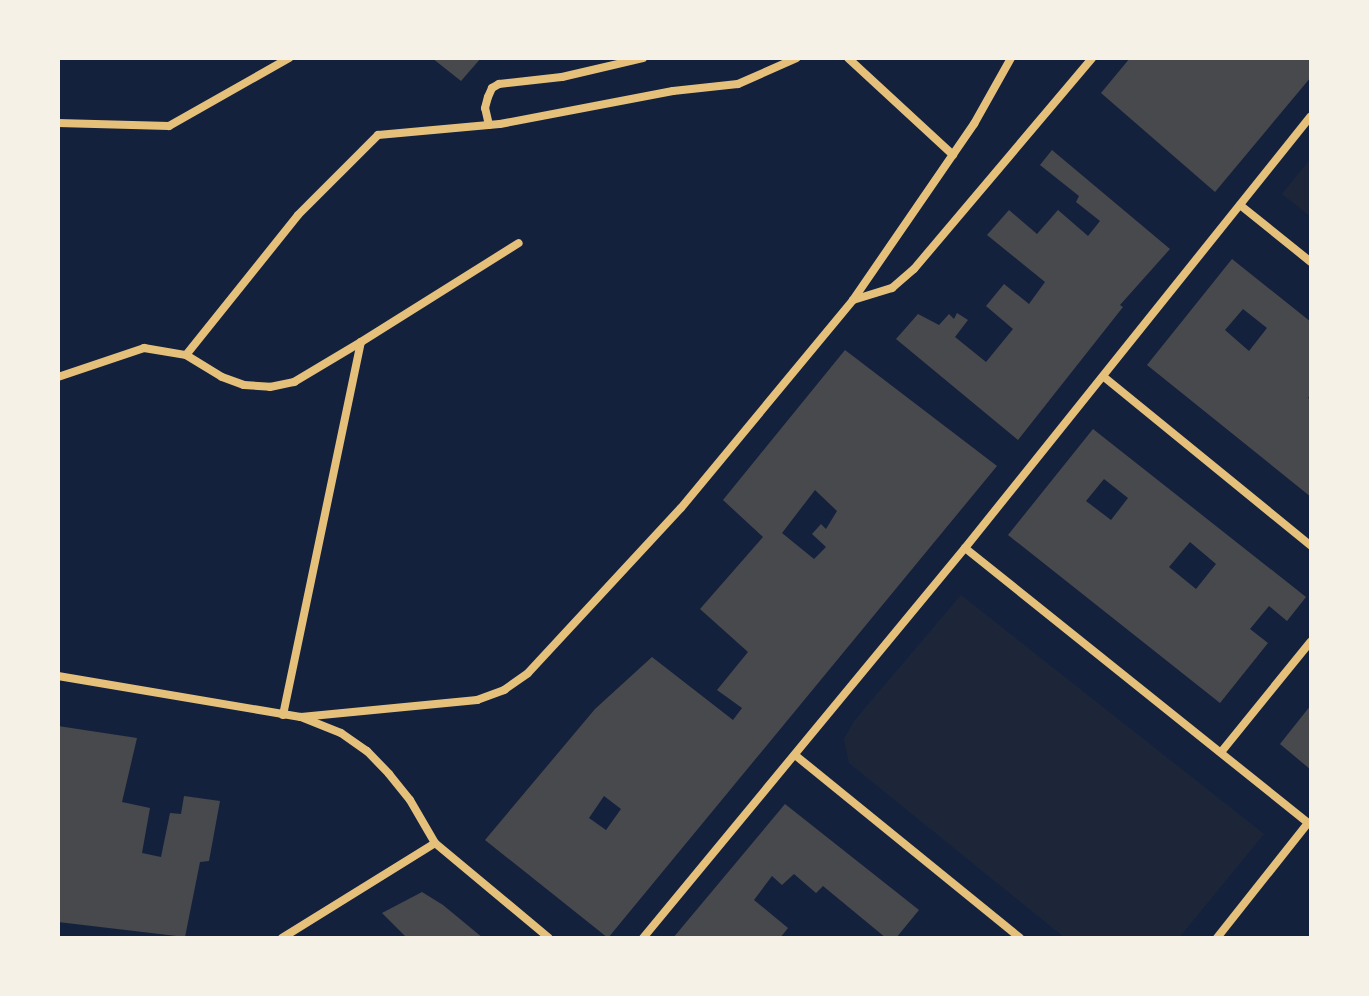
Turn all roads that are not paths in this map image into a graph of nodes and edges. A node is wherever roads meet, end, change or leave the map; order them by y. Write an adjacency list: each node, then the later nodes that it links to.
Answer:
1 (289, 58): 8 (street)
2 (643, 58): 9 (street)
3 (797, 58): 9 (street)
4 (848, 58): 10 (street)
5 (1011, 58): 10 (street)
6 (1092, 58): 14 (street)
7 (1311, 116): 11 (street)
8 (58, 123)
9 (489, 125): 16 (street)
10 (953, 155): 14 (street)
11 (1240, 205): 13 (street); 18 (street)
12 (519, 243): 15 (street)
13 (1311, 262)
14 (853, 300): 24 (street)
15 (361, 342): 16 (street); 23 (street)
16 (186, 355): 17 (street)
17 (58, 377)
18 (1104, 377): 19 (street); 20 (street)
19 (1311, 546)
20 (965, 548): 25 (street); 26 (street)
21 (1311, 641): 25 (street)
22 (58, 676): 23 (street)
23 (283, 715): 24 (street)
24 (301, 717): 27 (street)
25 (1222, 751): 32 (street)
26 (795, 755): 30 (street); 31 (street)
27 (435, 843): 28 (street); 29 (street)
28 (282, 938)
29 (549, 938)
30 (643, 938)
31 (1020, 938)
32 (1217, 938)

